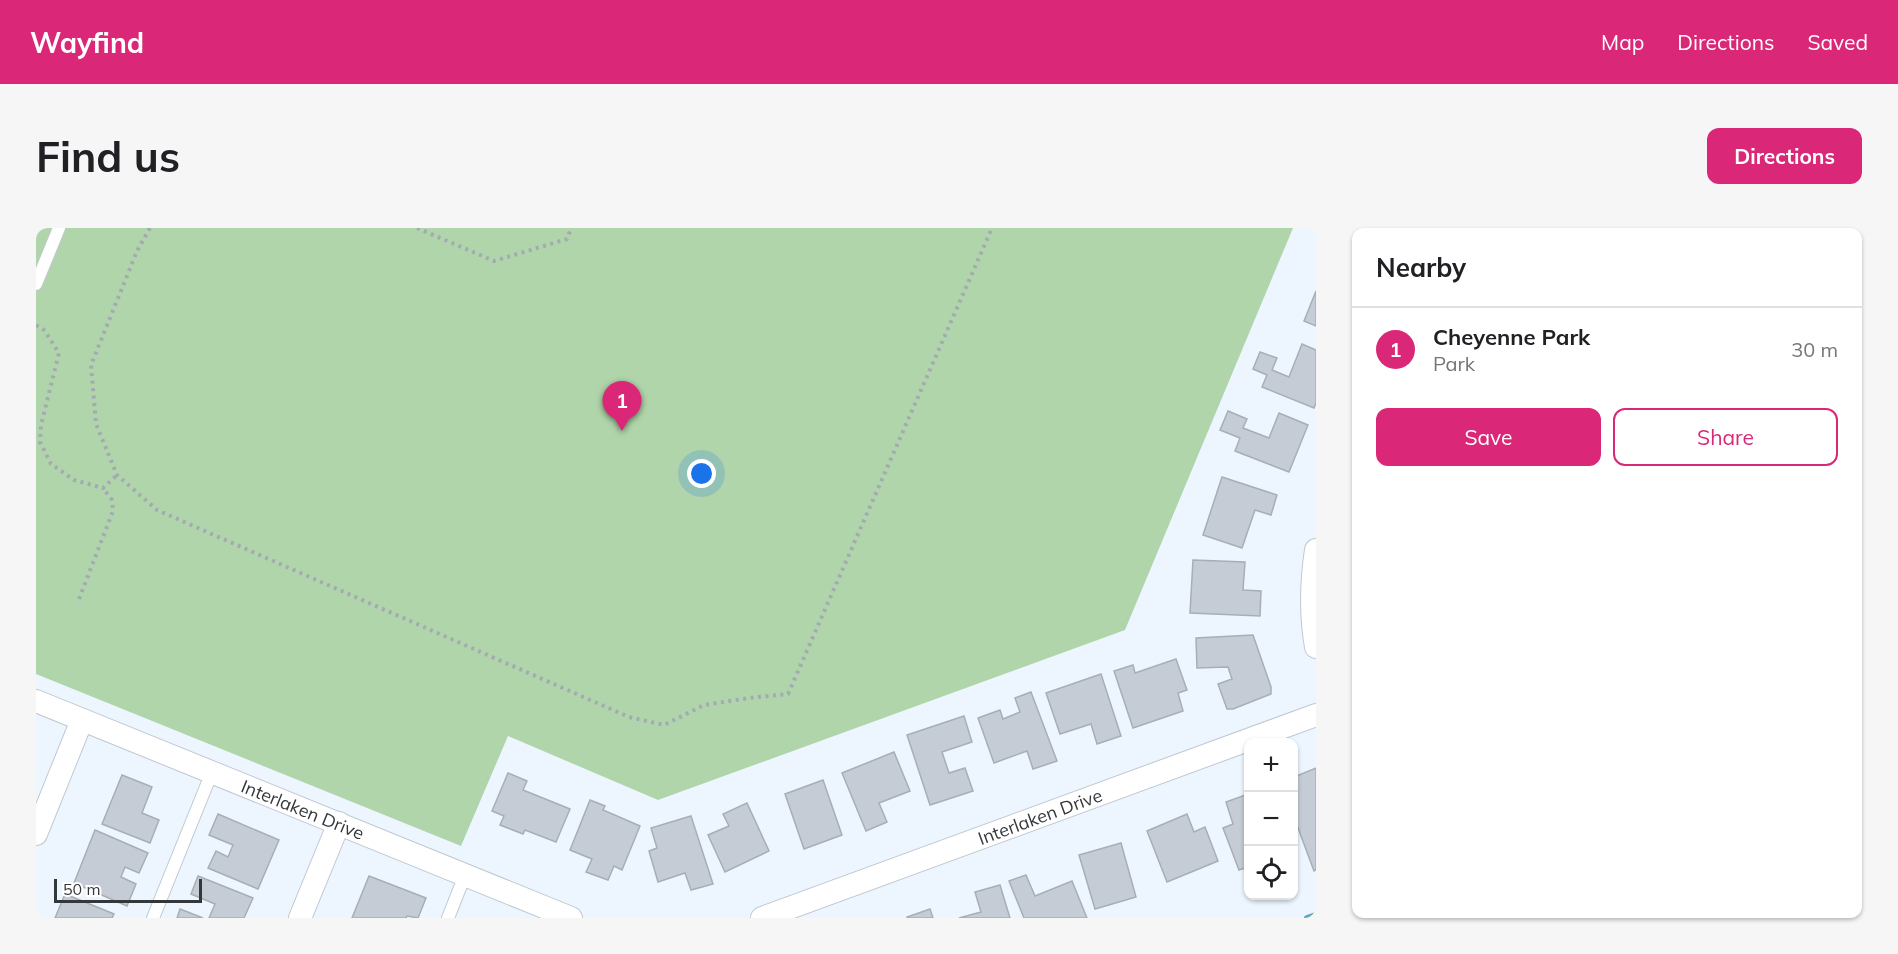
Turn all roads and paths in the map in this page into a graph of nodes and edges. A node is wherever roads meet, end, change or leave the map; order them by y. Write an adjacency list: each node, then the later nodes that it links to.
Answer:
1 (60, 228): 6 (lane)
2 (150, 228): 9 (path)
3 (417, 228): 4 (path)
4 (571, 228)
5 (993, 228): 9 (path)
6 (40, 261): 7 (lane)
7 (36, 284)
8 (36, 325): 10 (path)
9 (117, 475): 10 (path)
10 (103, 488): 12 (path)
11 (1316, 550): 13 (street)
12 (79, 599)
13 (1316, 646)
14 (36, 701): 16 (street, Interlaken Drive)
15 (1316, 715): 25 (street, Interlaken Drive)
16 (82, 720): 17 (street, Interlaken Drive); 19 (street)
17 (212, 772): 18 (street, Interlaken Drive); 21 (lane)
18 (339, 824): 20 (street, Interlaken Drive); 22 (street)
19 (36, 834)
20 (465, 875): 23 (lane); 24 (street, Interlaken Drive)
21 (153, 918)
22 (300, 918)
23 (448, 918)
24 (571, 918)
25 (762, 918)

